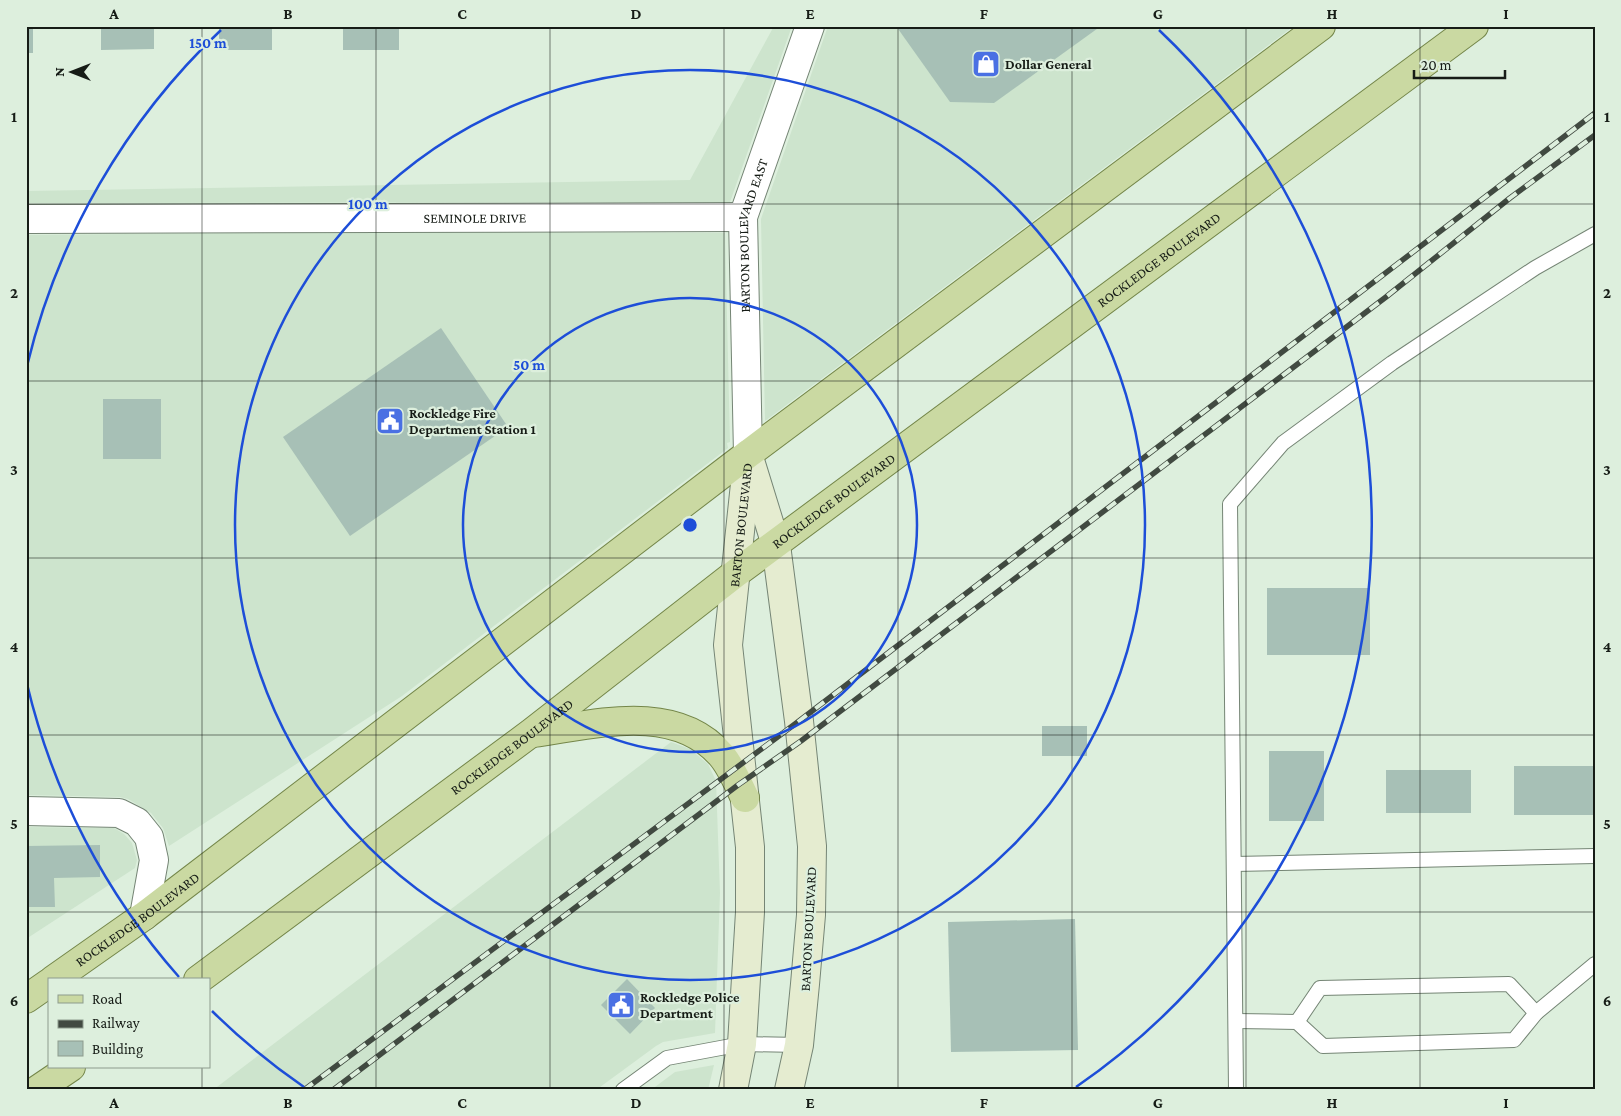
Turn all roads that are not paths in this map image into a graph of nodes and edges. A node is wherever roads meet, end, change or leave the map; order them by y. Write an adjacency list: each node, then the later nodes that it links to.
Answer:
1 (810, 26): 4 (street, BARTON BOULEVARD EAST)
2 (1321, 26): 7 (main road, ROCKLEDGE BOULEVARD)
3 (1474, 26): 8 (main road, ROCKLEDGE BOULEVARD)
4 (743, 217): 5 (street, SEMINOLE DRIVE); 7 (street, BARTON BOULEVARD EAST)
5 (26, 219)
6 (1595, 234): 14 (lane)
7 (748, 454): 8 (main road, BARTON BOULEVARD); 9 (main road, BARTON BOULEVARD); 15 (main road, ROCKLEDGE BOULEVARD)
8 (776, 545): 9 (main road, ROCKLEDGE BOULEVARD); 25 (main road, BARTON BOULEVARD)
9 (736, 573): 10 (main road, ROCKLEDGE BOULEVARD); 11 (main road, BARTON BOULEVARD)
10 (531, 733): 11 (main road); 18 (main road, ROCKLEDGE BOULEVARD)
11 (745, 798): 24 (main road, BARTON BOULEVARD)
12 (36, 811): 15 (street)
13 (1595, 856): 14 (lane)
14 (1234, 864): 22 (lane)
15 (144, 916): 17 (main road, ROCKLEDGE BOULEVARD)
16 (1595, 964): 21 (lane)
17 (56, 978)
18 (201, 978)
19 (48, 984): 20 (main road)
20 (26, 999)
21 (1536, 1014): 23 (lane); 23 (lane)
22 (1236, 1021): 23 (lane); 31 (lane)
23 (1297, 1022)
24 (742, 1044): 25 (lane); 28 (lane); 29 (main road, BARTON BOULEVARD)
25 (799, 1045): 30 (main road, BARTON BOULEVARD)
26 (70, 1068): 27 (main road)
27 (37, 1090)
28 (623, 1090)
29 (733, 1090)
30 (789, 1090)
31 (1236, 1090)

